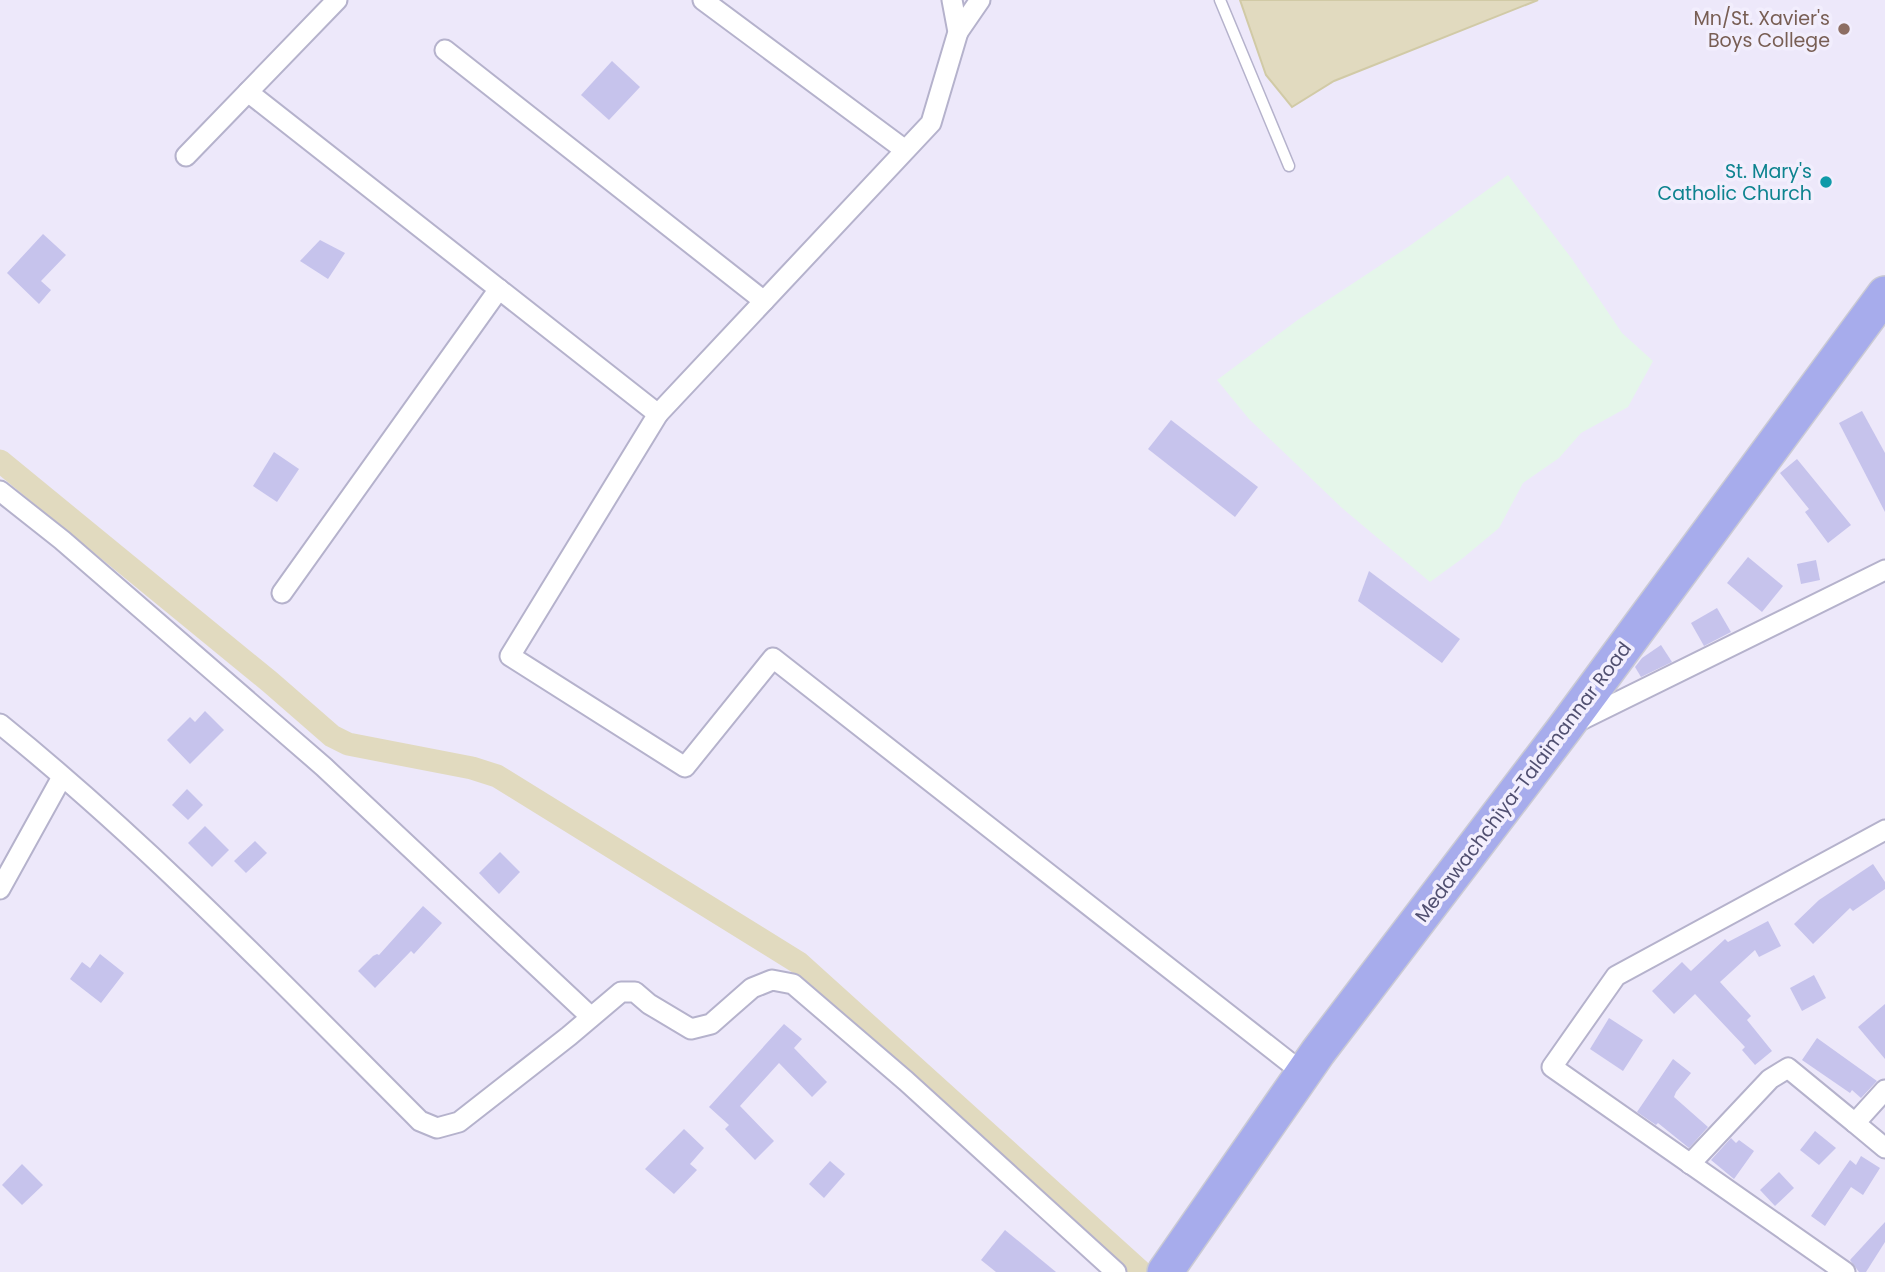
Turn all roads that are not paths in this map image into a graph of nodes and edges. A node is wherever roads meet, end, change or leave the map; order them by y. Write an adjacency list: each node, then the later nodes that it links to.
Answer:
1 (337, 0): 8 (street)
2 (703, 0): 9 (street)
3 (952, 0): 6 (street)
4 (980, 0): 6 (street)
5 (1220, 0): 11 (lane)
6 (958, 32): 9 (street)
7 (445, 50): 14 (street)
8 (248, 92): 10 (street); 12 (street)
9 (905, 150): 14 (street)
10 (186, 156)
11 (1289, 166)
12 (499, 289): 15 (street); 18 (street)
13 (1885, 294): 20 (highway, Medawachchiya-Talaimannar Road)
14 (764, 301): 15 (street)
15 (658, 414): 25 (street)
16 (0, 491): 24 (street)
17 (1885, 570): 20 (street)
18 (282, 593)
19 (0, 724): 21 (street)
20 (1564, 729): 25 (highway, Medawachchiya-Talaimannar Road)
21 (62, 777): 23 (street); 24 (street)
22 (1885, 830): 29 (street)
23 (2, 880)
24 (591, 1017): 30 (street)
25 (1303, 1073): 31 (highway, Medawachchiya-Talaimannar Road)
26 (1885, 1090): 27 (street)
27 (1856, 1124): 28 (street); 29 (street)
28 (1885, 1148)
29 (1690, 1164): 32 (street)
30 (1116, 1272)
31 (1165, 1272)
32 (1845, 1272)

